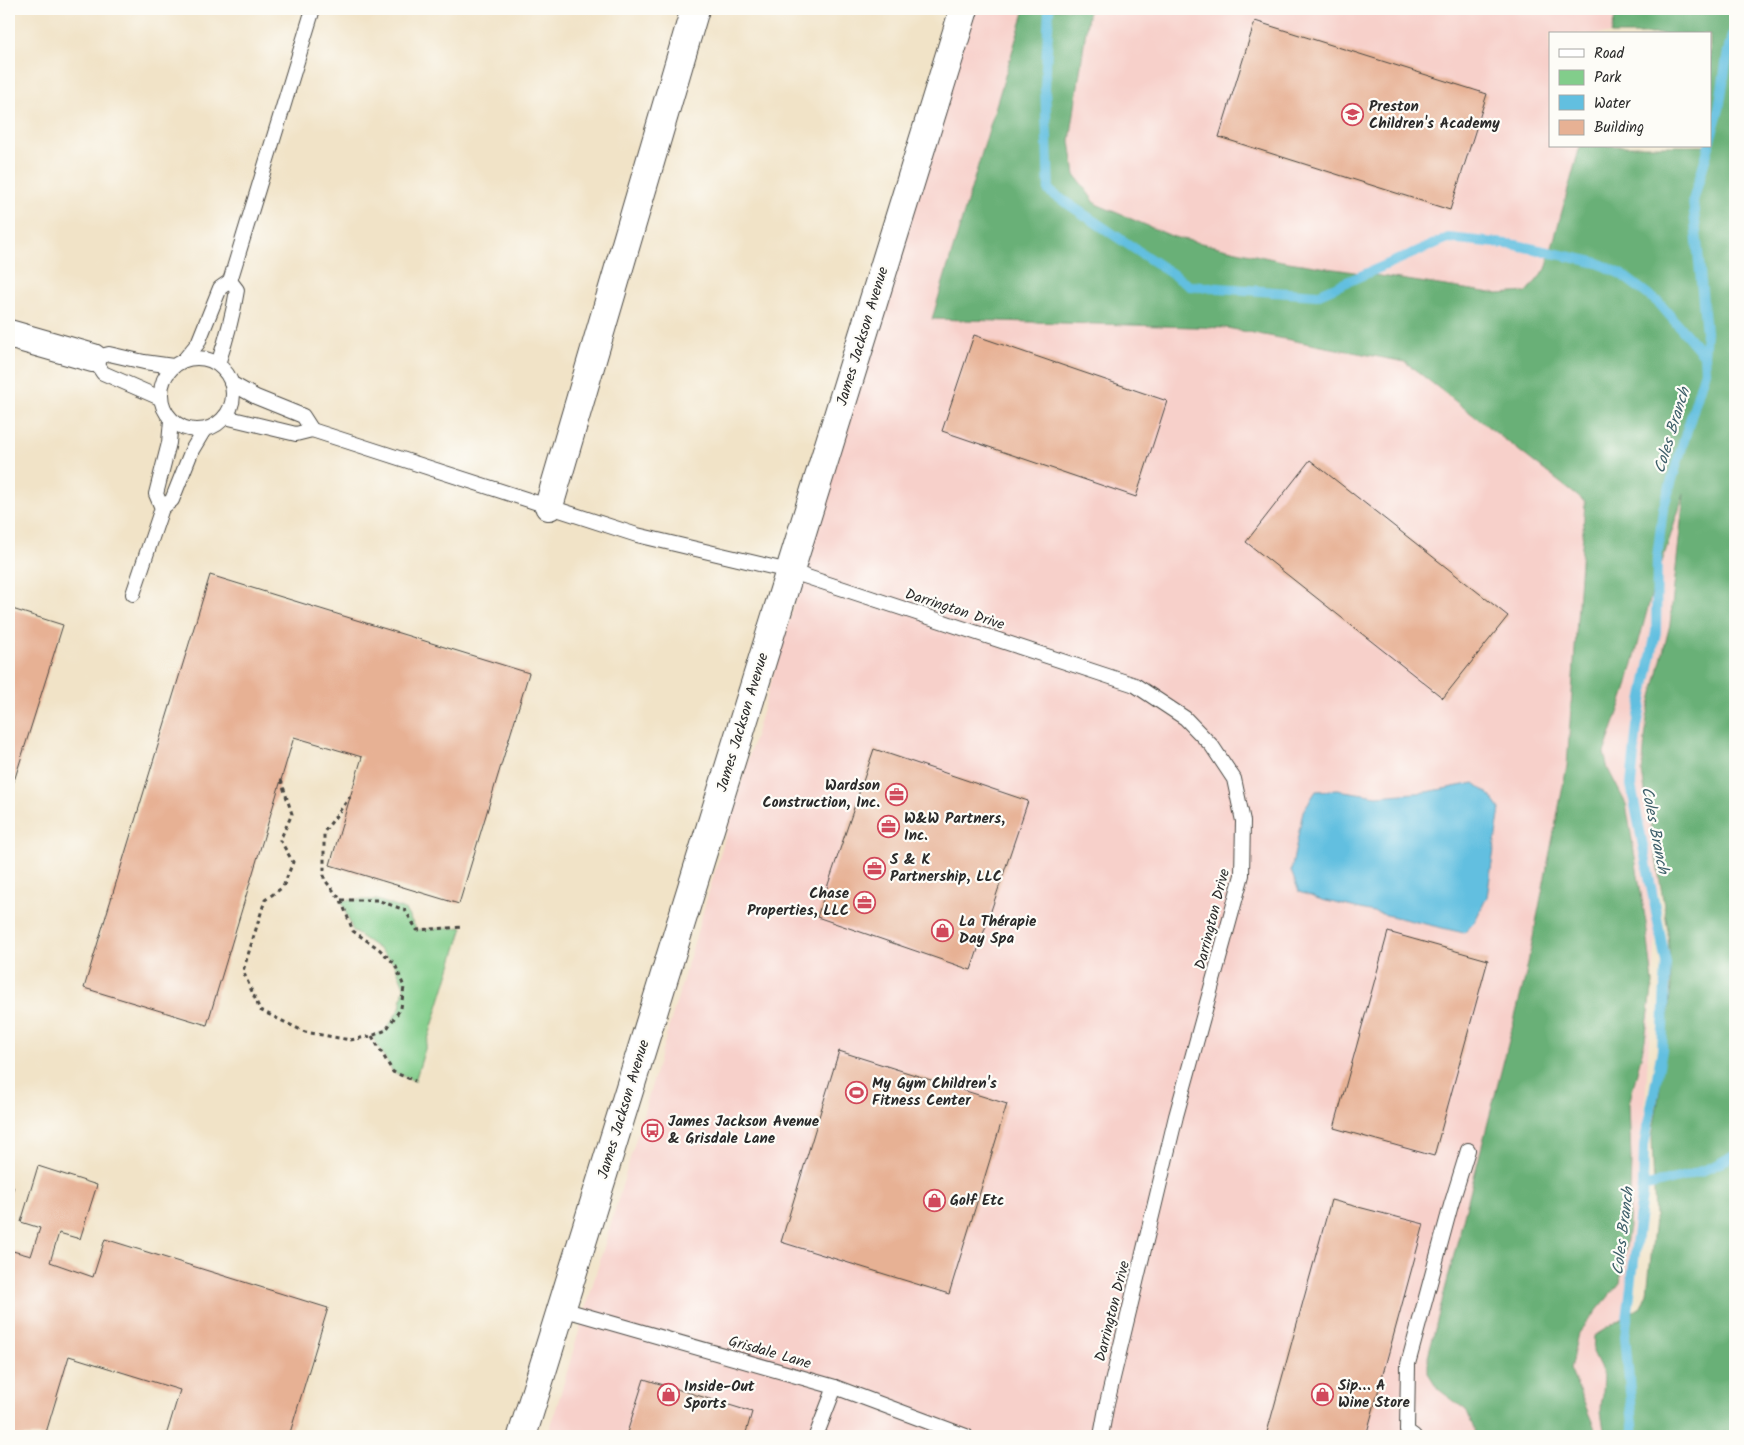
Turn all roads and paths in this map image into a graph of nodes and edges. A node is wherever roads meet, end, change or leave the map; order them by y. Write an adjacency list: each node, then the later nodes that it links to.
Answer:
1 (314, 9): 4 (lane)
2 (695, 9): 15 (street)
3 (964, 9): 17 (street, James Jackson Avenue)
4 (230, 281): 7 (lane); 8 (lane)
5 (9, 334): 6 (street)
6 (93, 358): 7 (lane); 10 (lane)
7 (179, 362): 8 (lane); 10 (lane)
8 (218, 364): 9 (lane)
9 (232, 383): 11 (lane); 14 (lane)
10 (160, 398): 12 (lane)
11 (225, 417): 13 (lane); 14 (lane)
12 (171, 420): 13 (lane); 16 (lane)
13 (204, 430): 16 (lane)
14 (312, 430): 15 (lane, Darrington Drive)
15 (549, 506): 17 (lane, Darrington Drive)
16 (162, 508): 18 (lane)
17 (789, 571): 28 (street, James Jackson Avenue); 33 (lane, Darrington Drive)
18 (133, 594)
19 (281, 780): 23 (path)
20 (350, 797): 21 (path)
21 (341, 900): 22 (path); 23 (path)
22 (463, 927)
23 (372, 1036): 24 (path)
24 (415, 1081)
25 (1468, 1150): 34 (lane)
26 (13, 1186): 27 (path)
27 (9, 1198)
28 (562, 1308): 29 (lane, Grisdale Lane); 30 (street, James Jackson Avenue)
29 (835, 1387): 31 (lane); 32 (lane, Grisdale Lane)
30 (522, 1436)
31 (816, 1436)
32 (966, 1436)
33 (1101, 1436)
34 (1414, 1436)

